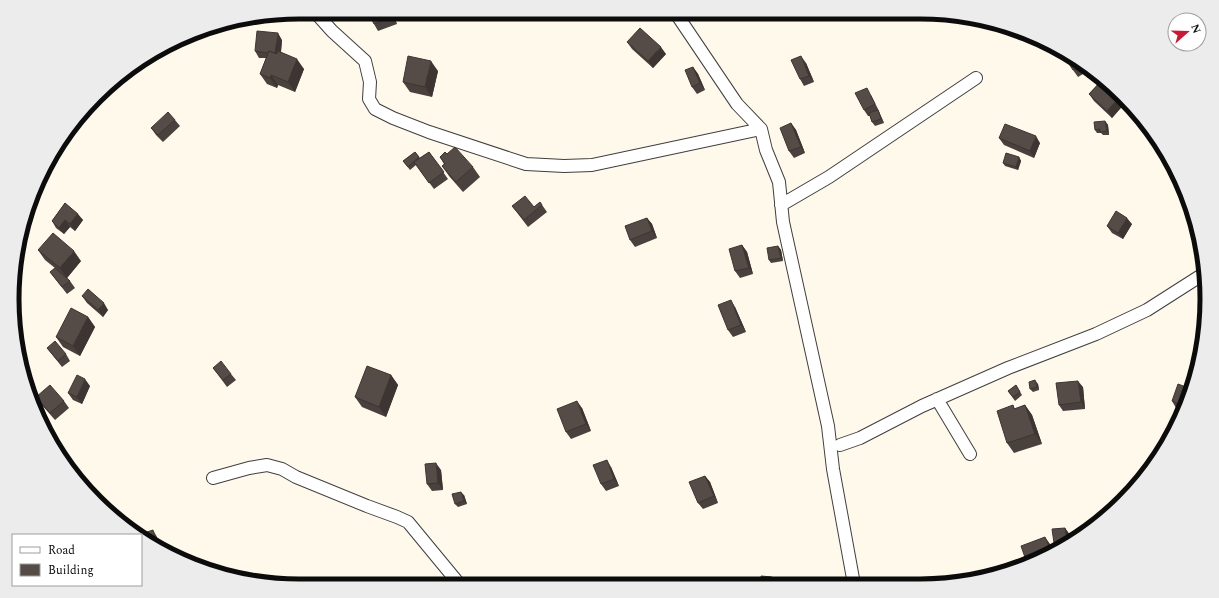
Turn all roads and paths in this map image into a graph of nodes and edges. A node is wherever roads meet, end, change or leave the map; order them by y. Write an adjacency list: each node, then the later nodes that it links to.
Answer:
1 (321, 19): 4 (street)
2 (680, 19): 4 (street)
3 (976, 78): 5 (street)
4 (761, 129): 5 (street)
5 (781, 205): 8 (street)
6 (1199, 277): 7 (street)
7 (937, 399): 9 (street); 10 (street)
8 (828, 426): 9 (street); 11 (street)
9 (840, 445): 11 (street)
10 (970, 454)
11 (833, 469): 14 (street)
12 (213, 478): 13 (street)
13 (455, 579)
14 (853, 579)

